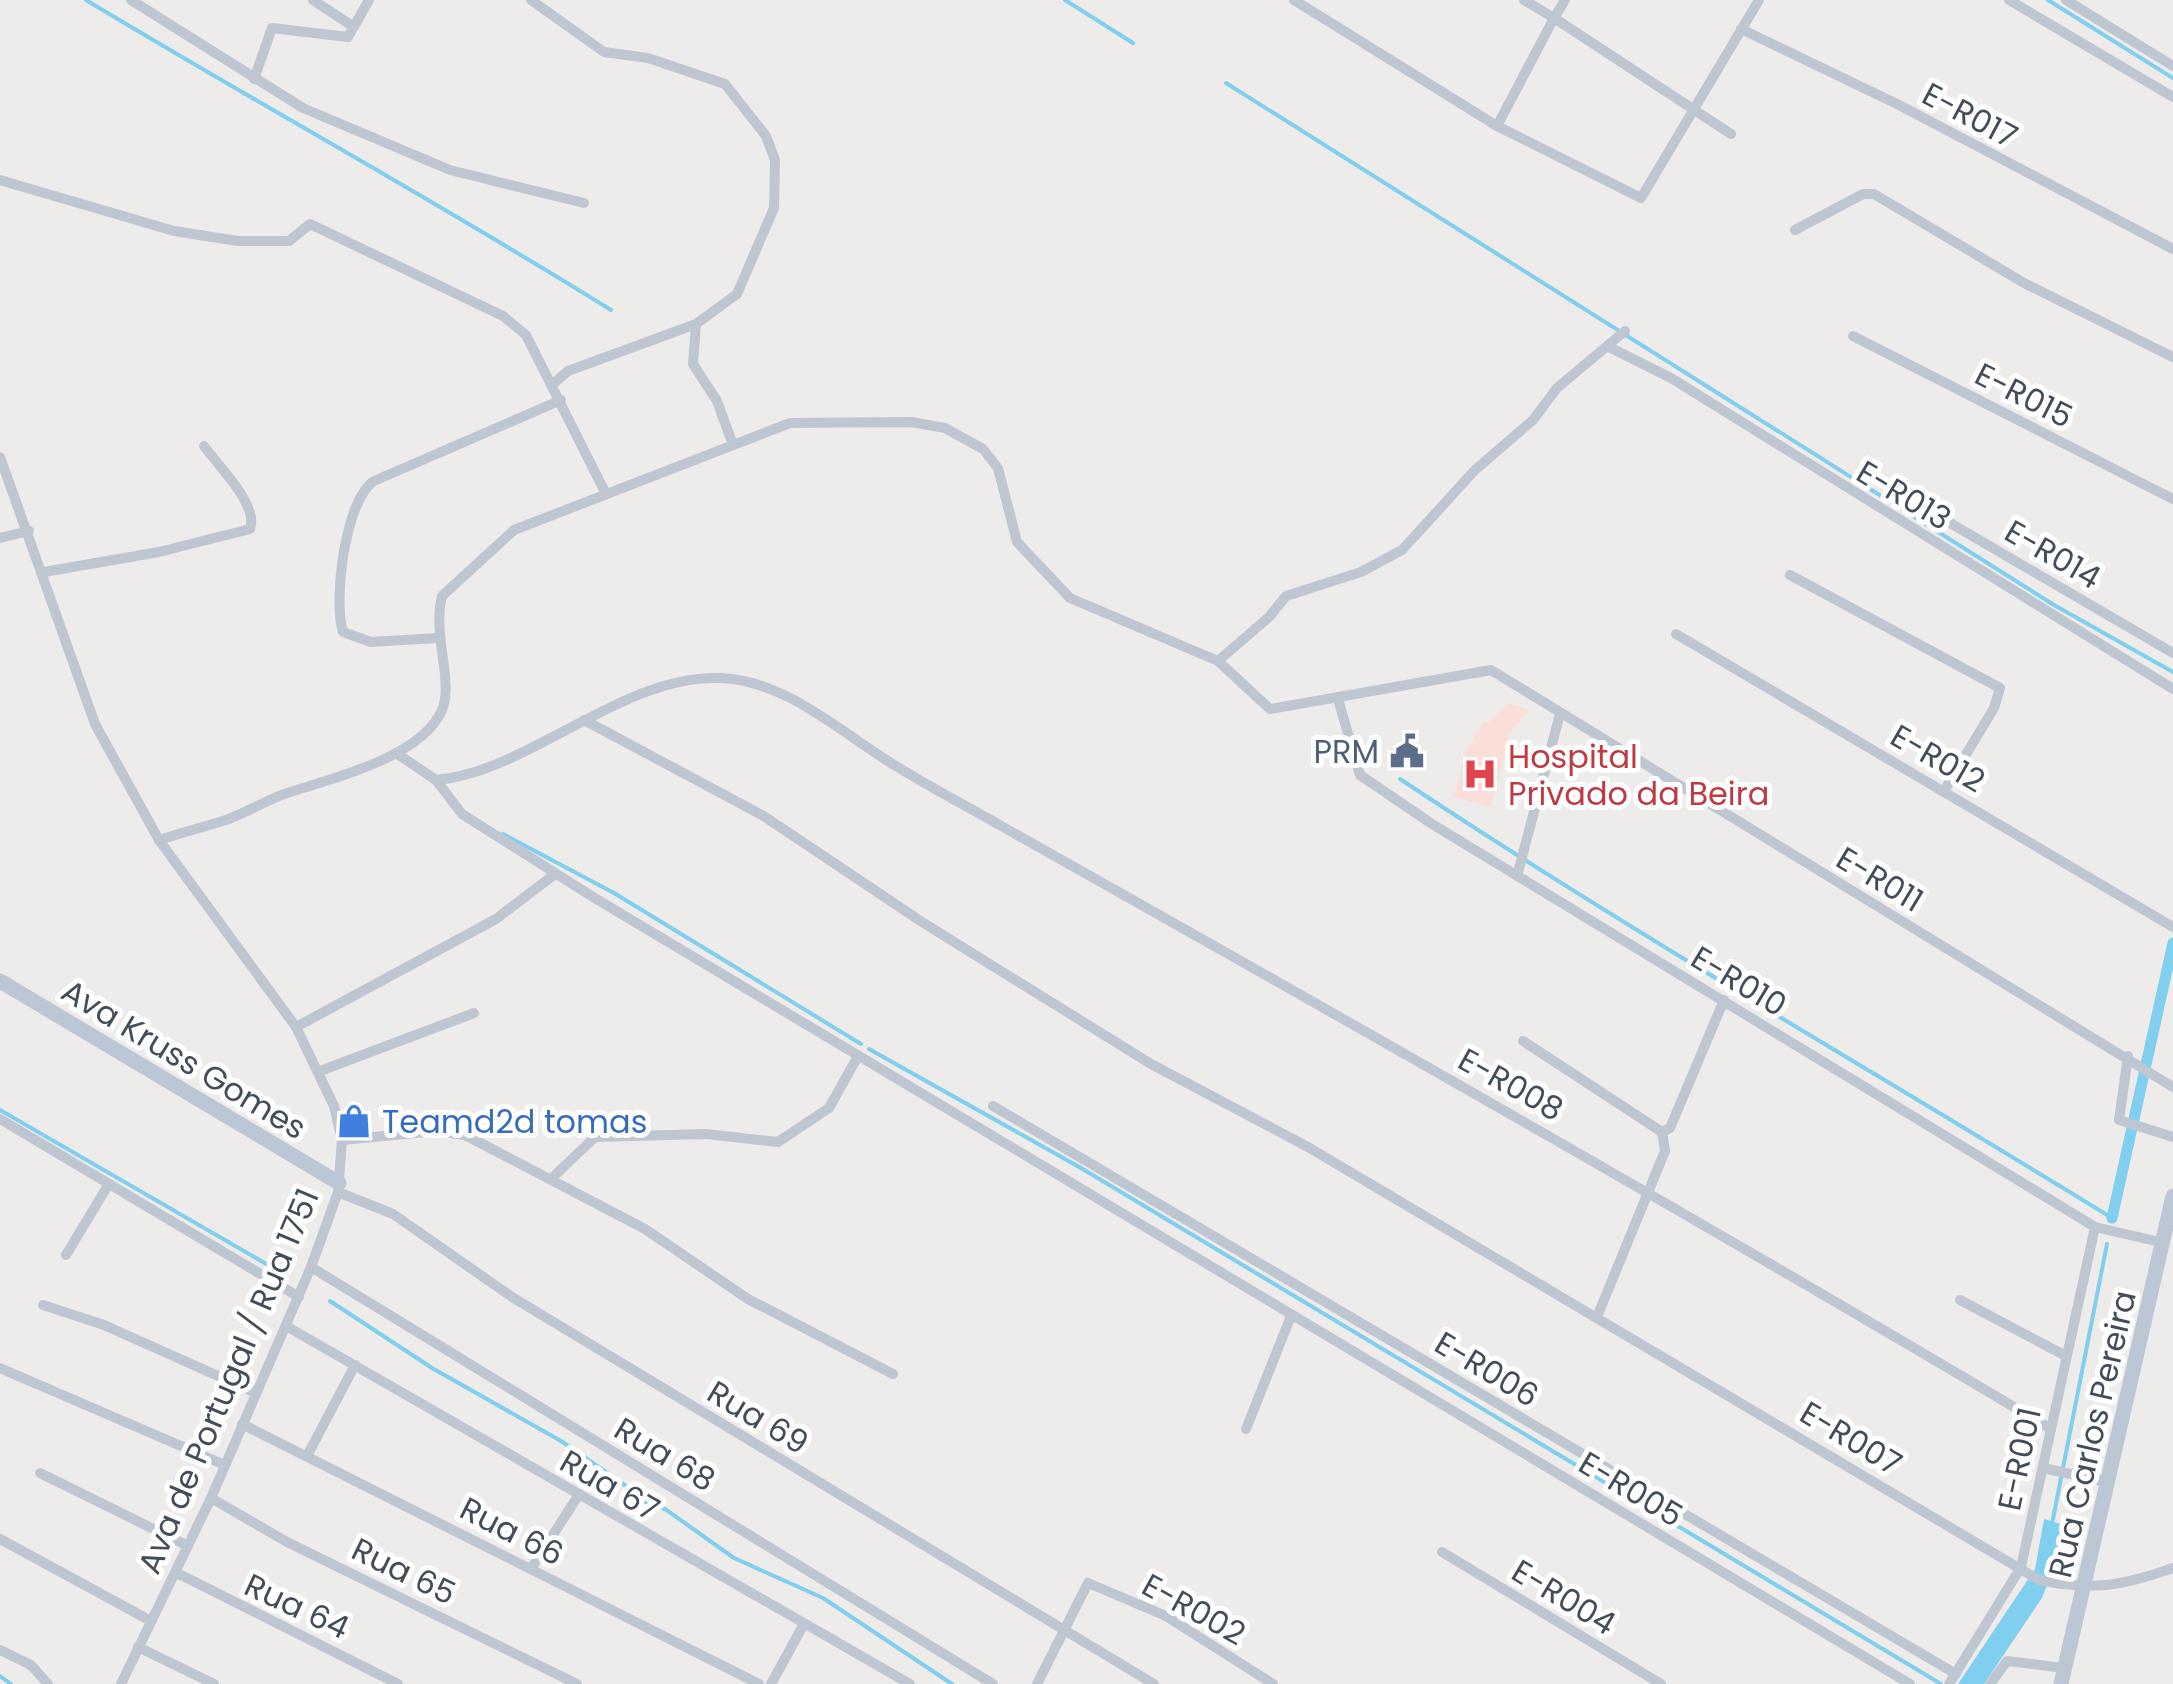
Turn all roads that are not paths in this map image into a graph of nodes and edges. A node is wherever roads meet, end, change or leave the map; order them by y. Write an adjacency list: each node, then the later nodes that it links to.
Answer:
1 (131, 0): 11 (street)
2 (313, 0): 13 (street)
3 (370, 0): 13 (street)
4 (531, 0): 25 (street)
5 (1294, 0): 19 (street)
6 (1524, 0): 12 (street)
7 (1565, 0): 12 (street)
8 (1759, 0): 14 (street)
9 (2010, 0): 17 (street)
10 (2066, 0): 15 (street)
11 (151, 6): 16 (street)
12 (1554, 18): 18 (street); 19 (street)
13 (354, 27): 16 (street)
14 (1741, 29): 18 (street); 24 (street, E-R017)
15 (2173, 66)
16 (254, 79): 22 (street)
17 (2173, 97)
18 (1693, 106): 19 (street); 20 (street)
19 (1497, 126)
20 (1731, 134)
21 (0, 180): 30 (street)
22 (584, 202)
23 (1795, 230): 29 (street)
24 (2173, 249)
25 (696, 324): 31 (street); 34 (street)
26 (1625, 331): 28 (street)
27 (1853, 336): 39 (street, E-R015)
28 (1609, 347): 47 (street); 48 (street, E-R013)
29 (2173, 357)
30 (544, 369): 31 (street); 32 (street)
31 (568, 371): 32 (street)
32 (553, 384): 33 (street)
33 (560, 400): 37 (street); 45 (street)
34 (733, 444): 37 (street); 47 (street)
35 (204, 446): 42 (street)
36 (0, 457): 40 (street, Ava de Portugal / Rua 1751)
37 (605, 492): 45 (street)
38 (1908, 499): 46 (street, E-R014)
39 (2173, 499)
40 (28, 532): 41 (street); 42 (street, Ava de Portugal / Rua 1751)
41 (0, 538)
42 (44, 572): 55 (street, Ava de Portugal / Rua 1751)
43 (1790, 574): 54 (street)
44 (1676, 634): 54 (street, E-R012)
45 (436, 638): 52 (street)
46 (2173, 652)
47 (1218, 661): 49 (street, E-R011)
48 (2173, 689)
49 (1338, 699): 50 (street, E-R011); 57 (street, E-R010)
50 (1560, 714): 57 (street); 64 (street, E-R011)
51 (584, 720): 53 (street, E-R008); 76 (street, E-R008); 86 (street, E-R007)
52 (396, 753): 53 (street); 55 (street)
53 (436, 780): 56 (street)
54 (1944, 791): 58 (street, E-R012)
55 (159, 840): 62 (street, Ava de Portugal / Rua 1751)
56 (555, 874): 62 (street); 65 (street)
57 (1517, 876): 60 (street, E-R010)
58 (2173, 928)
59 (0, 981): 75 (street, Ava Kruss Gomes)
60 (1724, 1000): 70 (street); 78 (street, E-R010)
61 (474, 1013): 66 (street)
62 (296, 1028): 66 (street, Ava de Portugal / Rua 1751)
63 (1523, 1041): 70 (street)
64 (2128, 1056): 67 (street, E-R011); 71 (street)
65 (857, 1058): 73 (street); 85 (street)
66 (320, 1071): 72 (street, Ava de Portugal / Rua 1751)
67 (2173, 1086)
68 (993, 1106): 117 (street, E-R006)
69 (0, 1120): 74 (street)
70 (1662, 1132): 76 (street)
71 (2173, 1136)
72 (342, 1140): 73 (street); 75 (street, Ava de Portugal / Rua 1751)
73 (551, 1179): 91 (street)
74 (107, 1187): 80 (street); 82 (street)
75 (339, 1188): 81 (street, Ava de Portugal / Rua 1751); 113 (street, Rua 69)
76 (1650, 1190): 86 (street); 95 (street, E-R008)
77 (2173, 1196): 79 (street, Rua Carlos Pereira)
78 (2095, 1227): 79 (street, E-R010); 88 (street, E-R001)
79 (2164, 1244): 100 (street, Rua Carlos Pereira)
80 (66, 1256)
81 (312, 1267): 82 (street, Ava de Portugal / Rua 1751); 126 (street, Rua 68)
82 (299, 1297): 87 (street, Ava de Portugal / Rua 1751)
83 (1960, 1300): 88 (street)
84 (43, 1304): 92 (street)
85 (1291, 1316): 94 (street); 131 (street, E-R005)
86 (1597, 1317): 106 (street, E-R007)
87 (286, 1326): 89 (street, Rua 67); 92 (street, Ava de Portugal / Rua 1751)
88 (2066, 1356): 95 (street, E-R001)
89 (355, 1365): 96 (street); 101 (street, Rua 67)
90 (0, 1368): 97 (street)
91 (893, 1374)
92 (256, 1393): 93 (street, Ava de Portugal / Rua 1751)
93 (242, 1424): 96 (street, Rua 66); 97 (street, Ava de Portugal / Rua 1751)
94 (1246, 1429)
95 (2051, 1429): 98 (street, E-R001)
96 (307, 1456): 108 (street, Rua 66)
97 (224, 1465): 102 (street, Ava de Portugal / Rua 1751)
98 (2043, 1468): 100 (street); 106 (street, E-R001)
99 (40, 1473): 104 (street)
100 (2108, 1482): 110 (street, Rua Carlos Pereira)
101 (578, 1496): 108 (street); 112 (street, Rua 67)
102 (210, 1498): 104 (street, Ava de Portugal / Rua 1751); 122 (street, Rua 65)
103 (0, 1540): 111 (street)
104 (188, 1546): 109 (street, Ava de Portugal / Rua 1751)
105 (1442, 1552): 130 (street, E-R004)
106 (2021, 1568): 110 (street, E-R007); 117 (street, E-R001)
107 (2173, 1568): 110 (street)
108 (531, 1569): 123 (street, Rua 66)
109 (175, 1572): 111 (street, Ava de Portugal / Rua 1751); 121 (street, Rua 64)
110 (2085, 1590): 116 (street, Rua Carlos Pereira)
111 (151, 1621): 114 (street, Ava de Portugal / Rua 1751)
112 (804, 1624): 124 (street); 125 (street, Rua 67)
113 (1063, 1631): 127 (street); 128 (street, Rua 69); 129 (street, E-R002)
114 (138, 1647): 119 (street, Ava de Portugal / Rua 1751); 120 (street)
115 (0, 1650): 118 (street)
116 (2063, 1676): 132 (street)
117 (1953, 1679)
118 (48, 1684)
119 (121, 1684)
120 (214, 1684)
121 (398, 1684)
122 (577, 1684)
123 (759, 1684)
124 (771, 1684)
125 (910, 1684)
126 (993, 1684)
127 (1036, 1684)
128 (1154, 1684)
129 (1273, 1684)
130 (1661, 1684)
131 (1910, 1684)
132 (1990, 1684)

